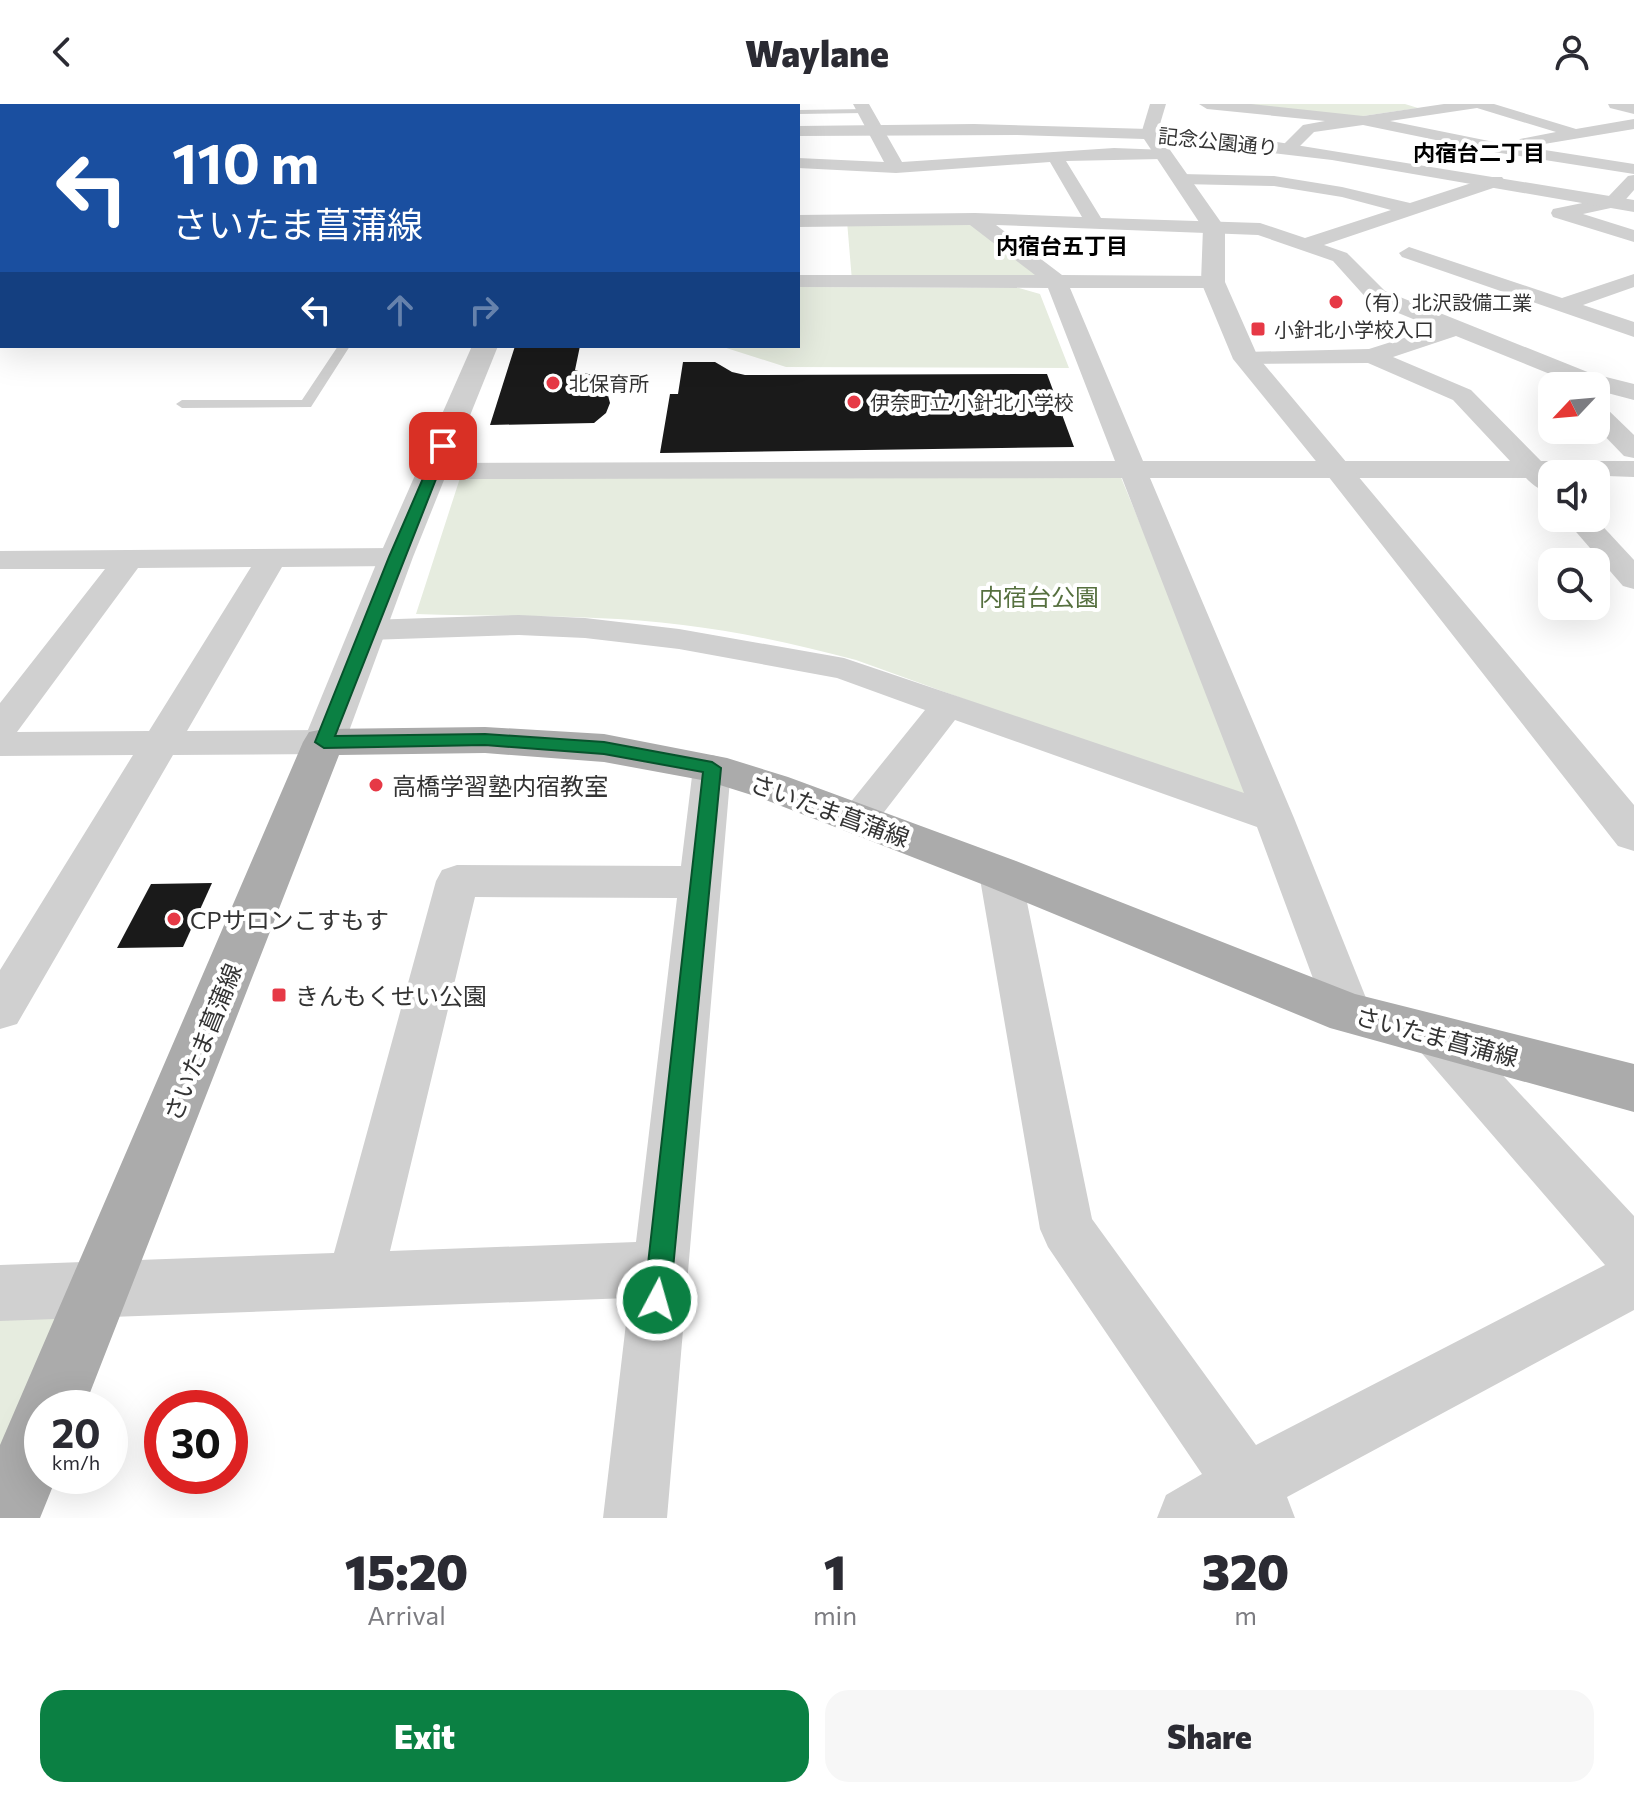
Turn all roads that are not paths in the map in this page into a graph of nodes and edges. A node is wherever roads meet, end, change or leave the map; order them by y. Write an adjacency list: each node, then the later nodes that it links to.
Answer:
1 (1138, 104): 5 (street)
2 (1207, 104): 9 (street)
3 (1477, 104): 9 (street); 13 (street)
4 (1616, 104): 7 (street)
5 (1157, 105): 14 (street)
6 (862, 107): 8 (lane); 11 (street)
7 (1634, 109)
8 (800, 112)
9 (1361, 120): 15 (street); 16 (street)
10 (1634, 124): 13 (street)
11 (874, 130): 12 (street, 記念公園通り); 14 (street, 記念公園通り); 20 (street)
12 (800, 131)
13 (1577, 133): 15 (street)
14 (1149, 134): 16 (street, 記念公園通り); 17 (street)
15 (1494, 147): 21 (street)
16 (1288, 148): 25 (street, 記念公園通り)
17 (1161, 154): 18 (street); 22 (street)
18 (1055, 157): 20 (street); 30 (street)
19 (800, 168): 20 (street)
20 (902, 168): 24 (street)
21 (1634, 169)
22 (1181, 179): 28 (street); 32 (street)
23 (1634, 180): 26 (street)
24 (935, 181)
25 (1496, 181): 26 (street, 記念公園通り); 28 (street)
26 (1624, 204): 33 (street)
27 (976, 210): 29 (street); 30 (street); 39 (street)
28 (1414, 210): 31 (street)
29 (805, 216)
30 (1095, 223): 32 (street)
31 (1363, 225): 34 (street); 35 (street)
32 (1214, 228): 34 (street); 40 (street)
33 (1634, 236)
34 (1307, 244): 36 (street)
35 (1396, 258): 36 (street); 41 (street)
36 (1356, 275): 42 (street)
37 (1634, 280): 41 (street)
38 (800, 281): 39 (street)
39 (1056, 281): 40 (street); 56 (street)
40 (1213, 282): 47 (street)
41 (1563, 305): 43 (street)
42 (1454, 329): 46 (street); 48 (street)
43 (1634, 330)
44 (343, 348): 49 (lane)
45 (484, 348): 57 (street)
46 (1371, 356): 47 (street); 59 (street)
47 (1246, 359): 54 (street)
48 (1634, 392)
49 (182, 404)
50 (1634, 404): 51 (street)
51 (1610, 405)
52 (1610, 426): 53 (street)
53 (1634, 450)
54 (1339, 469): 56 (street); 60 (street); 76 (street)
55 (1634, 469): 58 (street)
56 (1131, 470): 57 (street); 74 (street)
57 (433, 471): 62 (street)
58 (1610, 472)
59 (1538, 473)
60 (1538, 479)
61 (1593, 532): 66 (street)
62 (396, 557): 63 (street); 67 (street)
63 (272, 558): 64 (street); 71 (street)
64 (129, 559): 65 (street); 69 (street)
65 (0, 560)
66 (1627, 565)
67 (368, 630): 68 (street); 70 (street)
68 (949, 704): 74 (street); 75 (street)
69 (0, 728)
70 (324, 742): 71 (street); 73 (main road, さいたま菖蒲線); 87 (main road, さいたま菖蒲線)
71 (160, 743): 72 (street); 79 (street)
72 (0, 744)
73 (712, 768): 75 (main road, さいたま菖蒲線); 78 (street)
74 (1274, 818): 80 (street)
75 (857, 819): 77 (main road, さいたま菖蒲線)
76 (1634, 835)
77 (1000, 873): 80 (main road, さいたま菖蒲線); 91 (street)
78 (700, 882): 84 (street); 86 (street)
79 (0, 1010)
80 (1348, 1013): 81 (main road, さいたま菖蒲線)
81 (1436, 1036): 82 (main road, さいたま菖蒲線); 83 (street)
82 (1634, 1088)
83 (1634, 1256)
84 (661, 1269): 86 (street); 93 (street)
85 (1634, 1280): 91 (street)
86 (355, 1281): 87 (street)
87 (101, 1290): 88 (street); 89 (main road, さいたま菖蒲線)
88 (0, 1293)
89 (58, 1390)
90 (24, 1471): 92 (main road)
91 (1254, 1501): 94 (street)
92 (4, 1518)
93 (635, 1518)
94 (1189, 1518)

